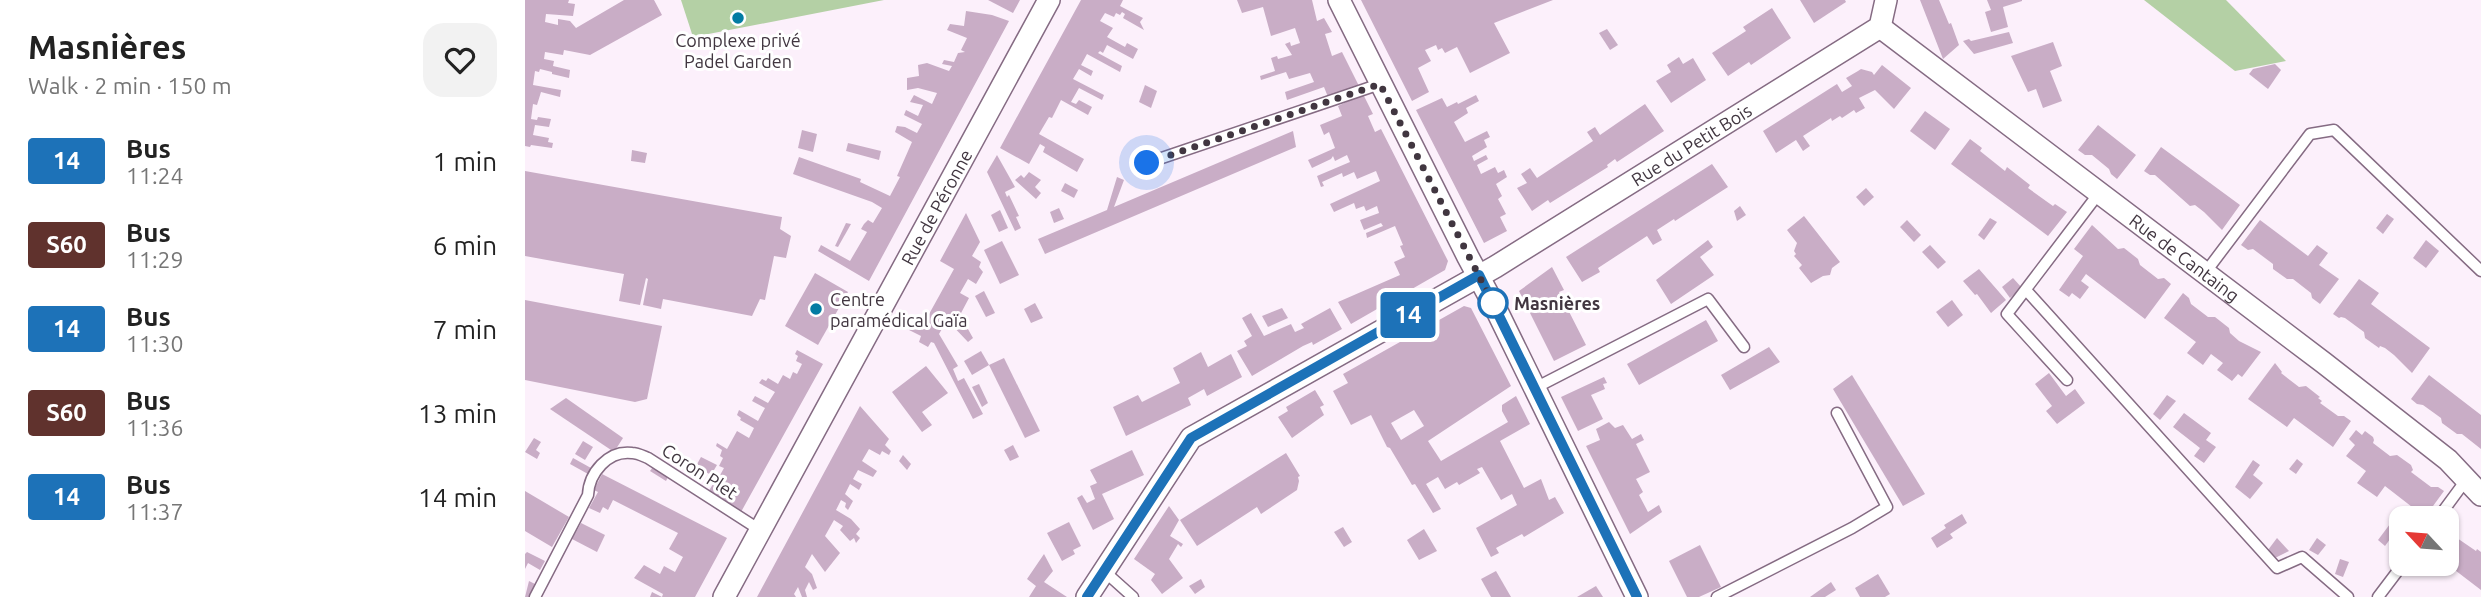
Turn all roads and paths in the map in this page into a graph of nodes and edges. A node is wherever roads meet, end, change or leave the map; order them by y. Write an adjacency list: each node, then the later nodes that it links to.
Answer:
1 (1047, 0): 18 (street, Rue de Péronne)
2 (1339, 0): 5 (street)
3 (1886, 0): 4 (street)
4 (1880, 27): 7 (street, Rue de Cantaing); 10 (street, Rue du Petit Bois)
5 (1380, 84): 6 (lane); 10 (street)
6 (1147, 163)
7 (2099, 193): 9 (street, Rue de Cantaing); 11 (lane)
8 (2481, 271): 9 (lane)
9 (2205, 273): 16 (street, Rue de Cantaing)
10 (1479, 275): 14 (street); 19 (street, Rue du Petit Bois)
11 (2026, 290): 13 (lane); 27 (lane)
12 (1744, 347): 14 (lane)
13 (2067, 380)
14 (1535, 388): 25 (street)
15 (1837, 414): 26 (lane)
16 (2477, 490): 17 (lane)
17 (2455, 506)
18 (761, 530): 21 (lane, Coron Plet); 22 (street, Rue de Péronne)
19 (1104, 571): 23 (street, Rue du Petit Bois); 24 (lane)
20 (2394, 576): 28 (lane)
21 (535, 597)
22 (724, 597)
23 (1087, 597)
24 (1133, 597)
25 (1637, 597)
26 (1717, 597)
27 (2348, 597)
28 (2378, 597)

